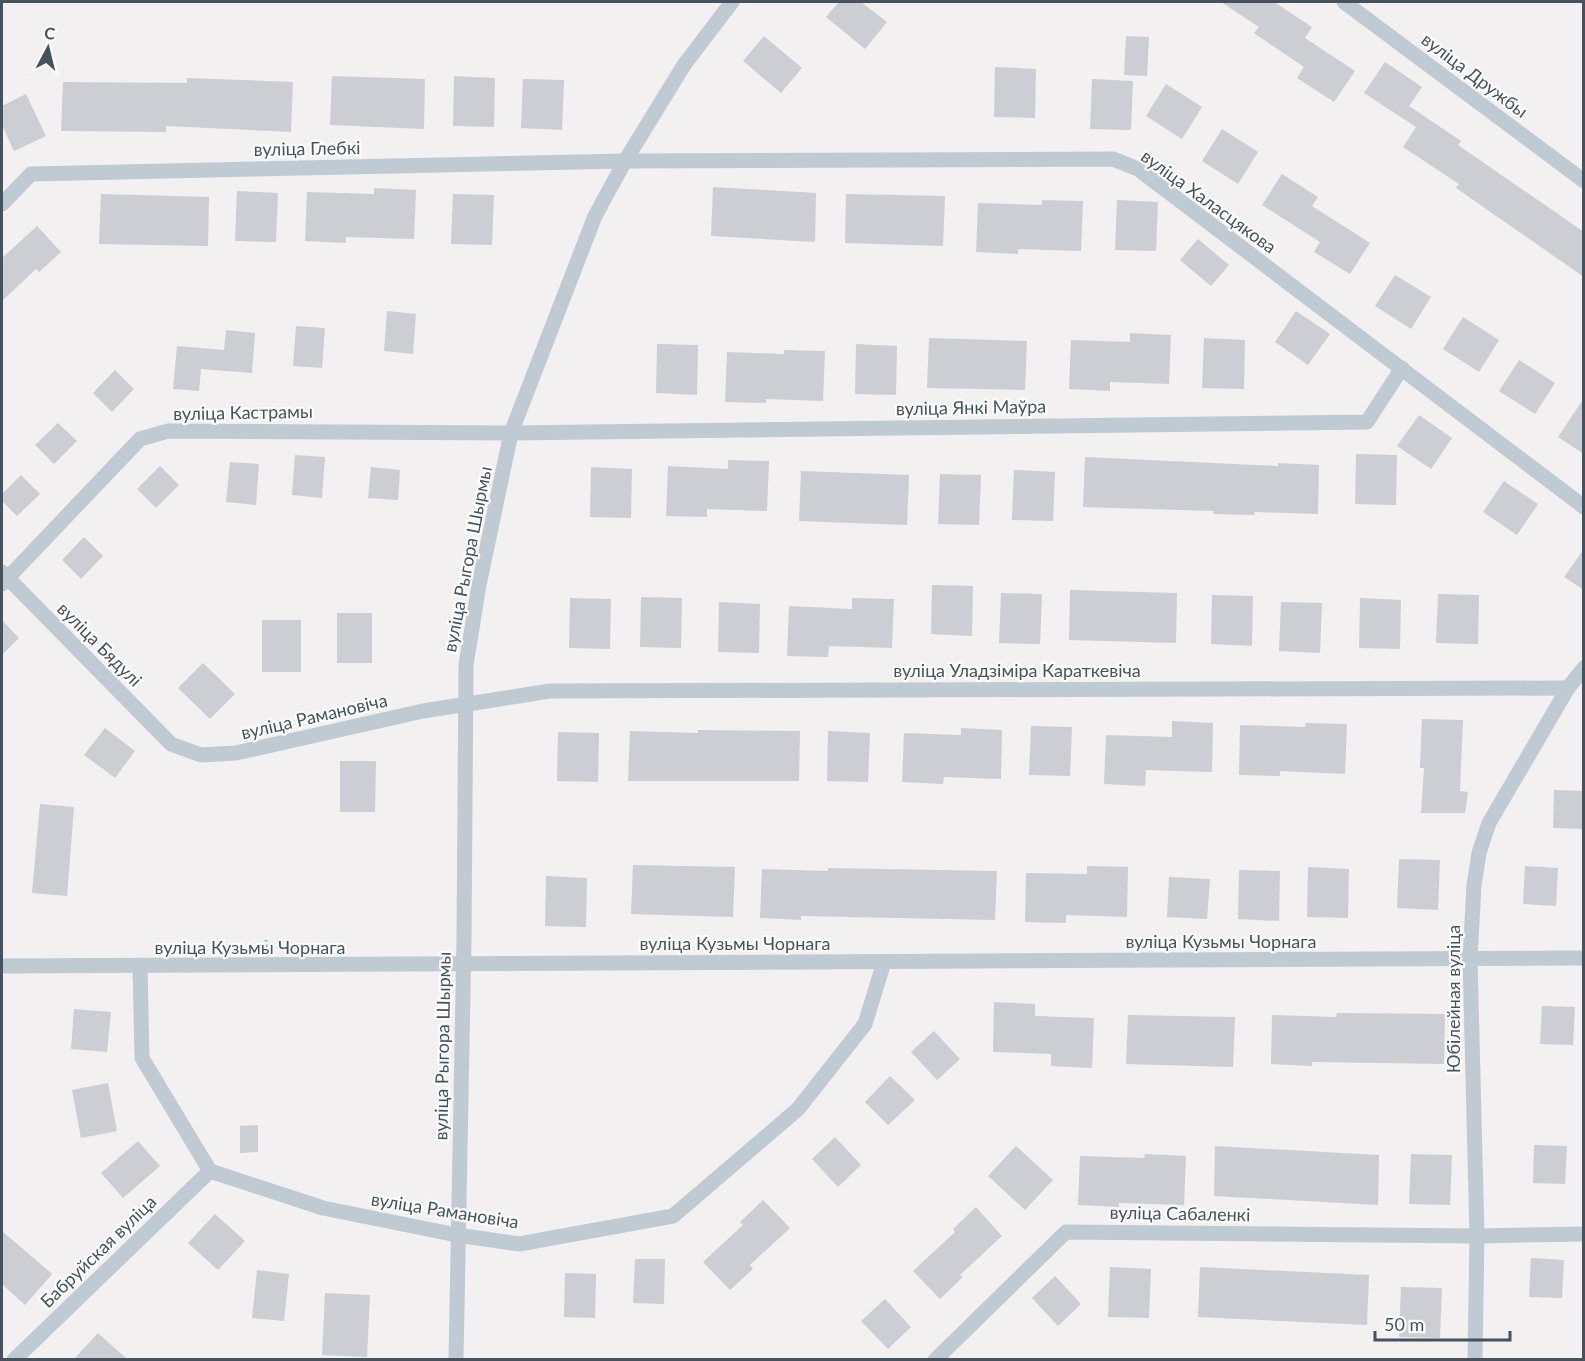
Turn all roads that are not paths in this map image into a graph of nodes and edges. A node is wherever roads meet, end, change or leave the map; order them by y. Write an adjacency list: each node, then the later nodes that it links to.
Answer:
1 (732, 2): 3 (street, вуліца Рыгора Шырмы)
2 (1344, 2): 4 (street, вуліца Дружбы)
3 (625, 160): 5 (street, вуліца Глебкі); 6 (street, вуліца Халасцякова); 7 (street, вуліца Рыгора Шырмы)
4 (1584, 180)
5 (2, 204)
6 (1402, 368): 7 (street, вуліца Янкі Маўра); 8 (street, вуліца Халасцякова)
7 (511, 433): 9 (street, вуліца Кастрамы); 12 (street, вуліца Рыгора Шырмы)
8 (1584, 507)
9 (4, 578): 13 (street, вуліца Бядулі)
10 (1584, 668): 11 (street, Юбілейная вуліца)
11 (1568, 688): 12 (street, вуліца Уладзіміра Караткевіча); 15 (street, Юбілейная вуліца)
12 (466, 704): 13 (street, вуліца Рамановіча); 19 (street, вуліца Рыгора Шырмы)
13 (171, 744)
14 (1584, 958): 15 (street, вуліца Кузьмы Чорнага)
15 (1470, 959): 16 (street, вуліца Кузьмы Чорнага); 23 (street, Юбілейная вуліца)
16 (885, 962): 19 (street, вуліца Кузьмы Чорнага); 22 (street, вуліца Рамановіча)
17 (2, 966): 18 (street, вуліца Кузьмы Чорнага)
18 (140, 966): 19 (street, вуліца Кузьмы Чорнага); 20 (street)
19 (463, 966): 22 (street, вуліца Рыгора Шырмы)
20 (210, 1171): 22 (street, вуліца Рамановіча); 26 (street, Бабруйская вуліца)
21 (1584, 1234): 23 (street, вуліца Сабаленкі)
22 (457, 1235): 27 (street, вуліца Рыгора Шырмы)
23 (1476, 1236): 28 (street, вуліца Сабаленкі); 29 (street, Юбілейная вуліца)
24 (2, 1353): 25 (street)
25 (8, 1359)
26 (14, 1359)
27 (456, 1359)
28 (935, 1359)
29 (1475, 1359)

